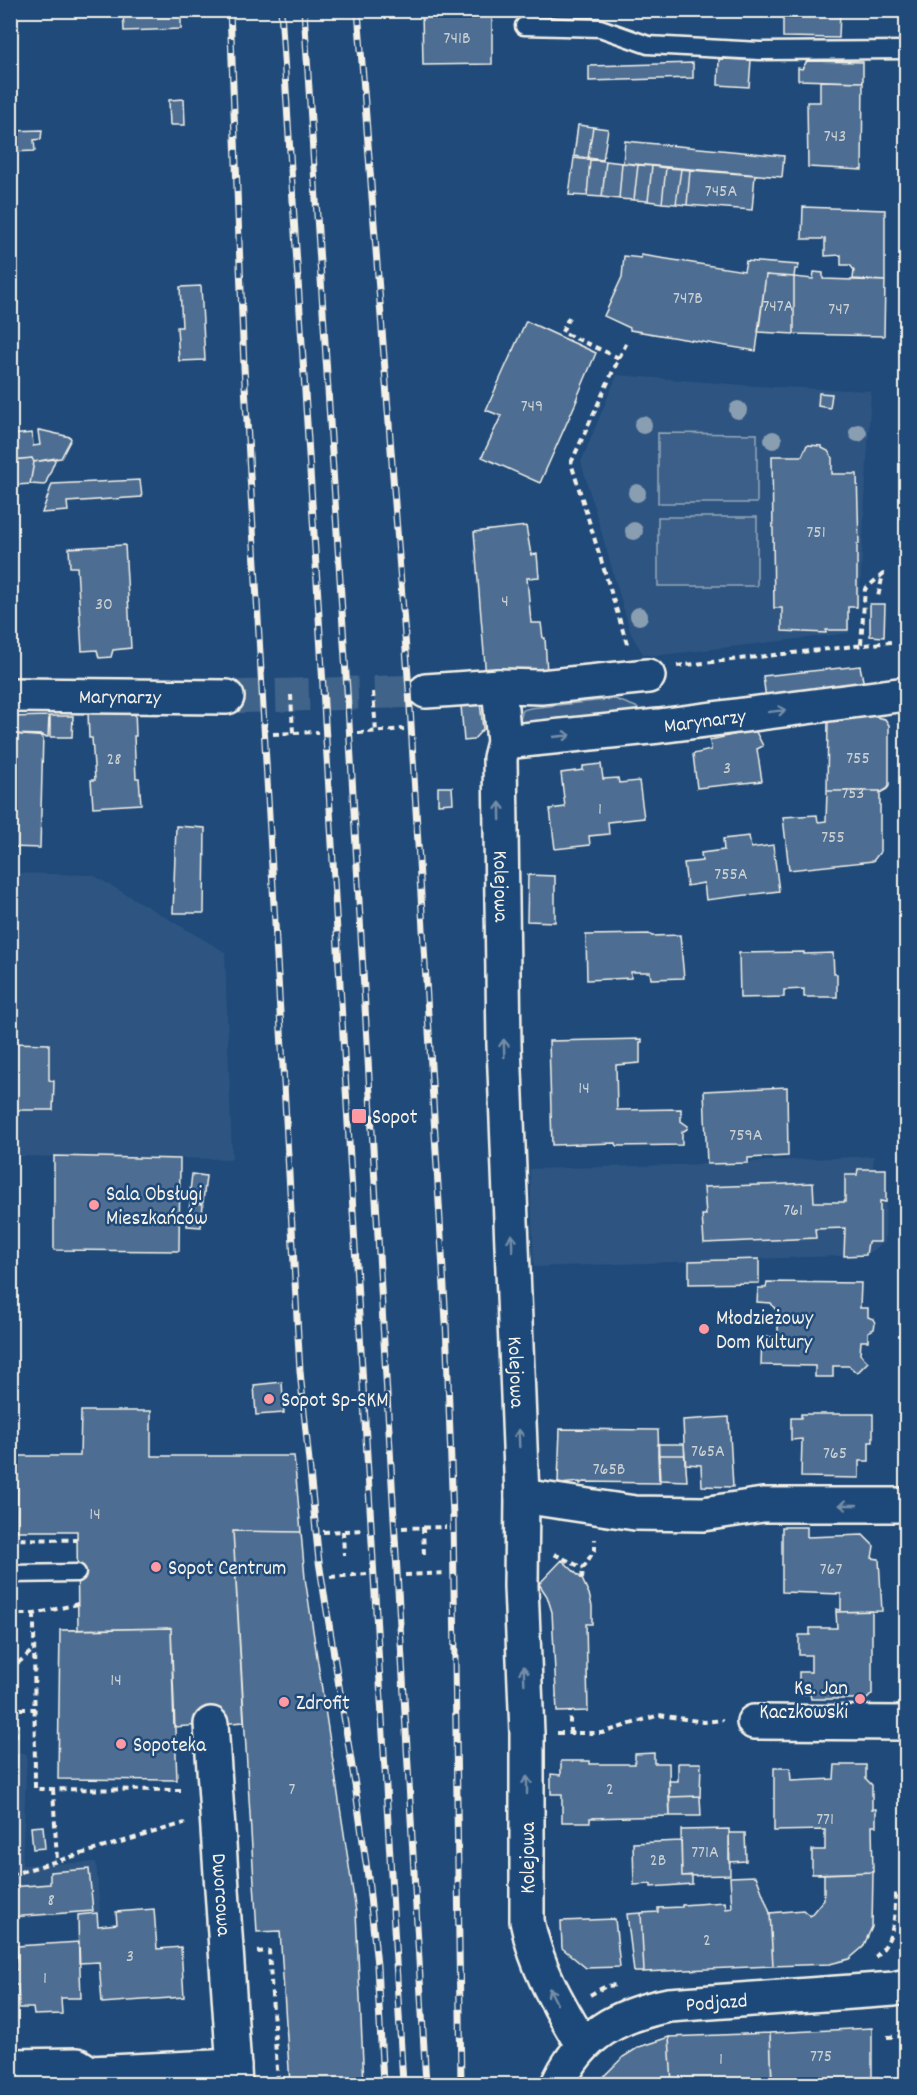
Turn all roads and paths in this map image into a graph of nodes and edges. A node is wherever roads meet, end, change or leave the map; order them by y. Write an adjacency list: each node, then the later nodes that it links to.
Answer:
1 (524, 26): 2 (lane)
2 (906, 50)
3 (569, 317): 5 (path)
4 (626, 344): 5 (path)
5 (619, 358): 9 (path)
6 (878, 597): 8 (path)
7 (891, 642): 8 (path)
8 (861, 644): 9 (path)
9 (648, 676): 10 (street)
10 (499, 686): 11 (street); 23 (street, Kolejowa)
11 (426, 691)
12 (373, 692): 19 (path)
13 (906, 694): 23 (street, Marynarzy, one-way to 13)
14 (10, 695): 16 (street, Marynarzy)
15 (291, 695): 20 (path)
16 (227, 697)
17 (404, 729): 19 (path)
18 (318, 732): 20 (path)
19 (376, 732): 21 (path)
20 (293, 733): 22 (path)
21 (358, 733)
22 (273, 734)
23 (504, 742): 24 (street, Kolejowa, one-way to 23)
24 (522, 1496): 25 (street, one-way to 24); 65 (street, Kolejowa, one-way to 24)
25 (906, 1505)
26 (423, 1527): 27 (path); 28 (path); 35 (path)
27 (446, 1527)
28 (402, 1528)
29 (364, 1530): 30 (path)
30 (343, 1531): 31 (path); 34 (path)
31 (323, 1532)
32 (10, 1539): 33 (path)
33 (77, 1540)
34 (344, 1555)
35 (424, 1555)
36 (583, 1568): 43 (path)
37 (77, 1573): 39 (lane)
38 (447, 1573): 41 (path)
39 (10, 1574)
40 (367, 1574): 42 (path)
41 (405, 1575)
42 (330, 1577)
43 (582, 1579)
44 (78, 1604): 46 (path)
45 (10, 1614): 46 (path)
46 (34, 1614): 47 (path)
47 (34, 1649): 48 (path); 49 (path)
48 (10, 1670)
49 (35, 1709): 54 (path); 55 (path)
50 (570, 1712): 51 (path)
51 (754, 1722): 52 (street)
52 (906, 1723)
53 (211, 1724): 56 (street, Dworcowa)
54 (10, 1742)
55 (53, 1789): 56 (path); 58 (path)
56 (216, 1791): 67 (street, Dworcowa)
57 (157, 1832): 58 (path)
58 (57, 1861): 59 (path)
59 (10, 1875)
60 (896, 1892): 61 (path)
61 (874, 1958)
62 (906, 1986): 65 (street, Podjazd)
63 (906, 2036): 64 (path)
64 (887, 2037)
65 (583, 2046): 68 (street, Podjazd)
66 (10, 2066): 67 (street, Dworcowa)
67 (235, 2075)
68 (558, 2085)

